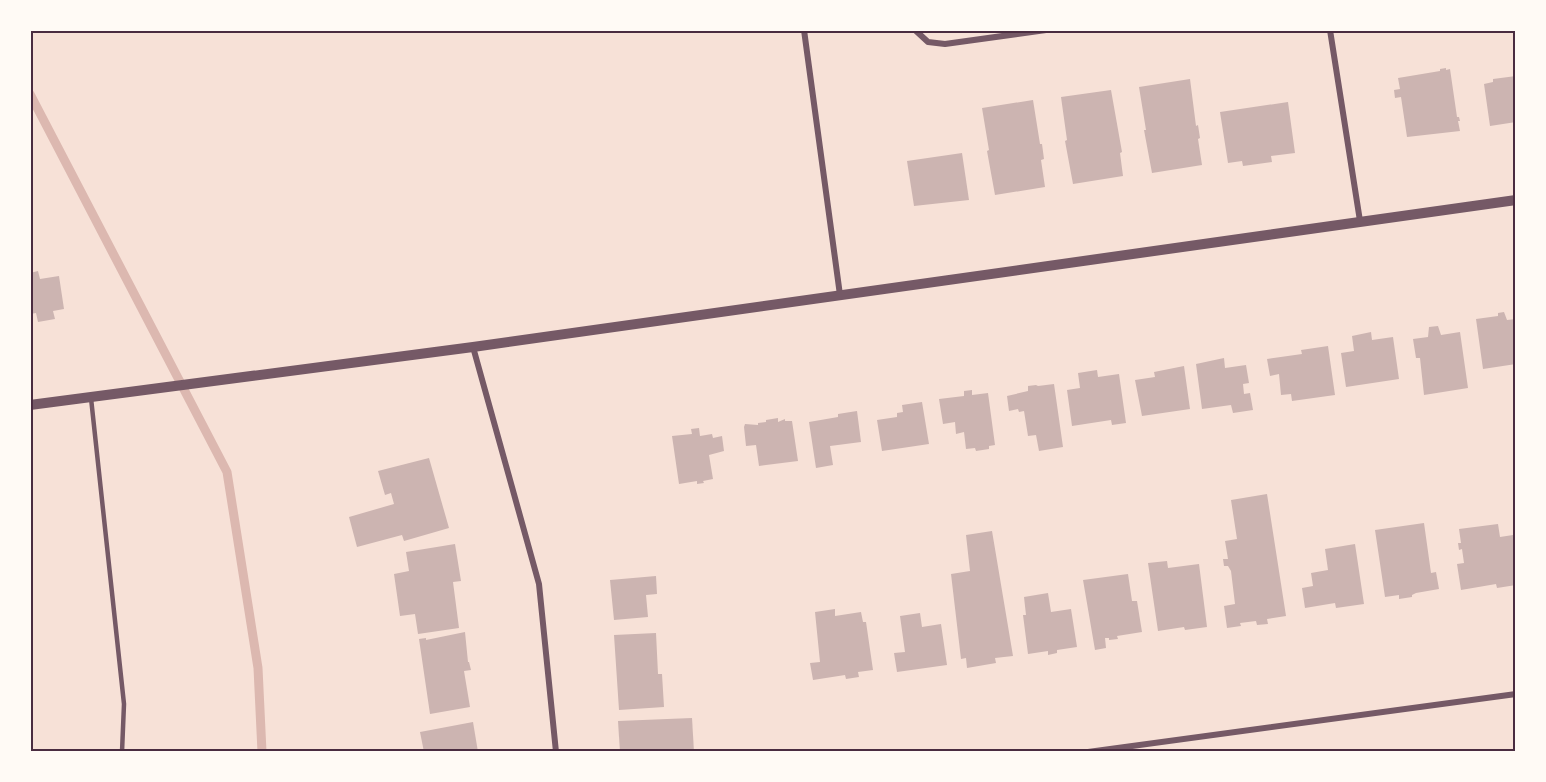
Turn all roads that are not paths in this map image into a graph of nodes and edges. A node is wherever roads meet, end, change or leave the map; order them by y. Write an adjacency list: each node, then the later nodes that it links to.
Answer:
1 (804, 30): 7 (street)
2 (915, 30): 3 (street)
3 (1046, 30)
4 (1330, 30): 6 (street)
5 (1516, 200): 6 (street)
6 (1360, 221): 7 (street)
7 (840, 295): 8 (street)
8 (473, 347): 9 (street); 13 (street)
9 (91, 398): 10 (street); 12 (lane)
10 (30, 405)
11 (1516, 694): 14 (street)
12 (122, 752)
13 (556, 752)
14 (1088, 752)

